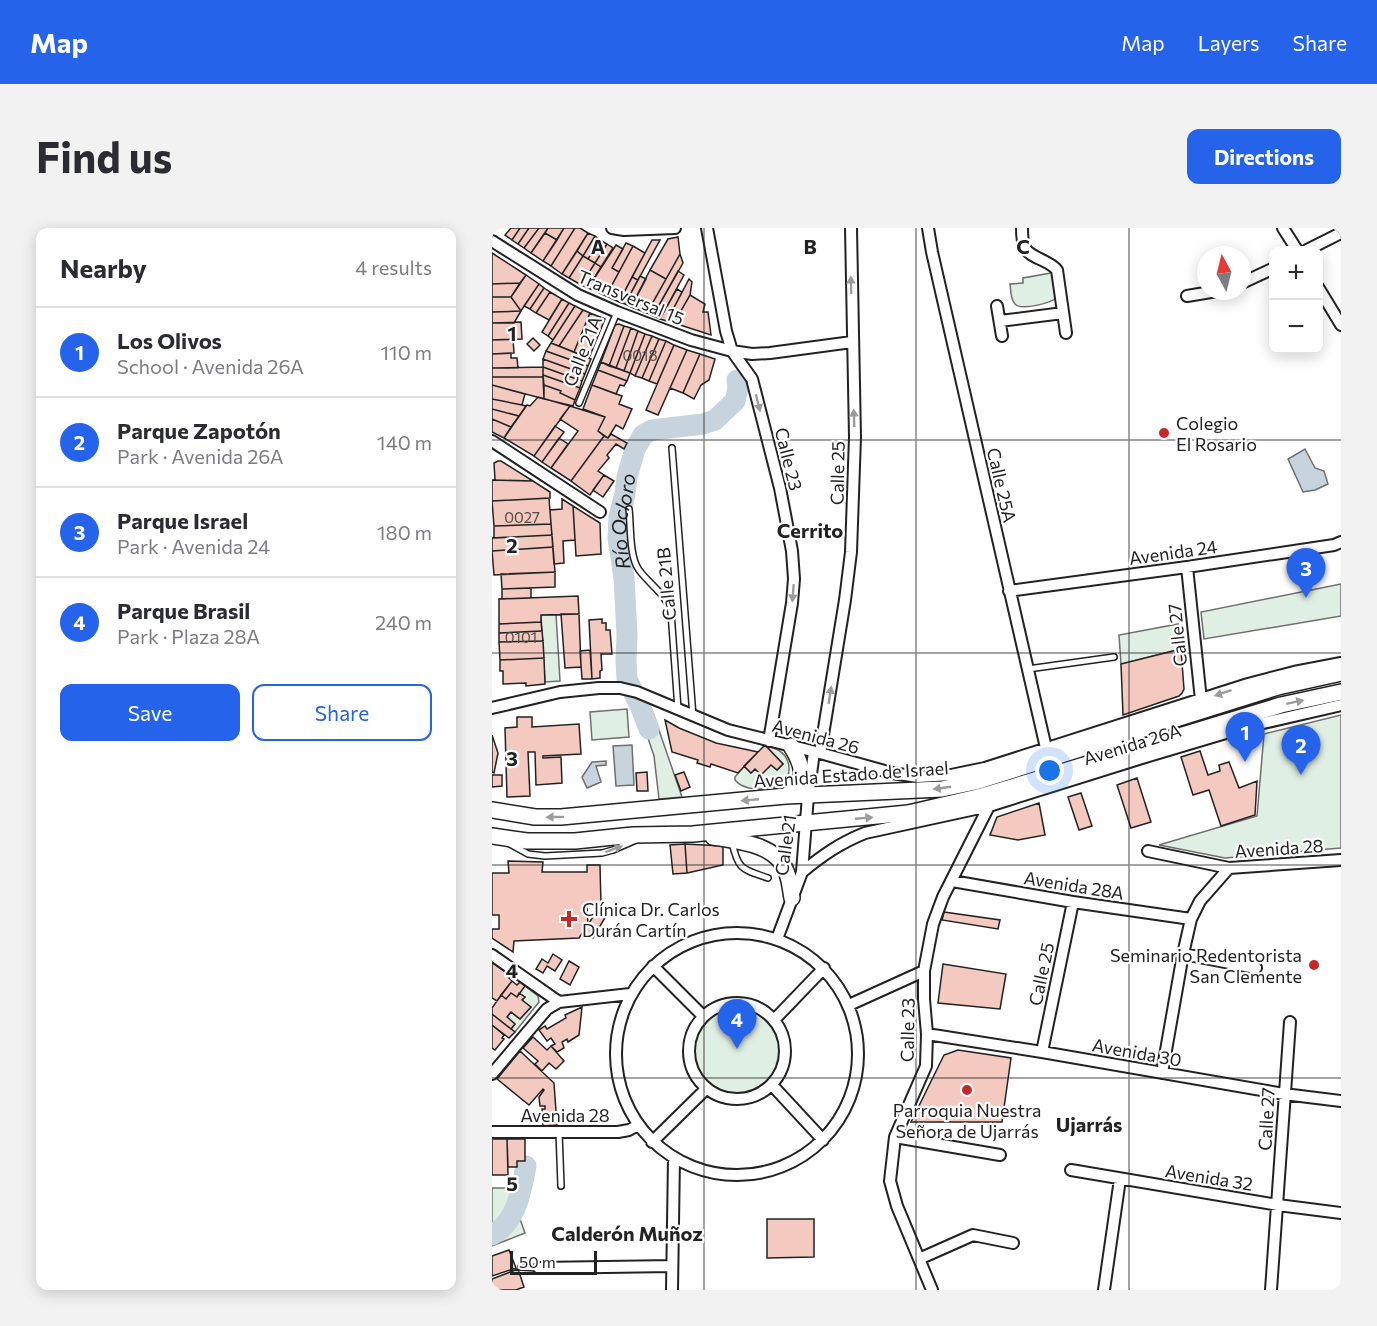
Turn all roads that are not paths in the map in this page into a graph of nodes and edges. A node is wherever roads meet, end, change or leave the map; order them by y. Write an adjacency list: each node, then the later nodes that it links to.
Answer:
1 (612, 228): 2 (street)
2 (675, 228)
3 (707, 228): 25 (street, Calle 23)
4 (851, 228): 24 (street, Calle 25, one-way to 4)
5 (928, 228): 33 (street, Calle 25A)
6 (1022, 228): 19 (street)
7 (1282, 228): 10 (street)
8 (1341, 233): 11 (street)
9 (492, 241): 18 (street, Transversal 15)
10 (1294, 246)
11 (1315, 246)
12 (1269, 270): 13 (street)
13 (1251, 279)
14 (1197, 294): 16 (street)
15 (1323, 295): 21 (street)
16 (1187, 296)
17 (997, 306): 20 (street)
18 (616, 312): 25 (street, Transversal 15); 26 (lane, Calle 21A)
19 (1063, 313): 20 (street); 22 (street)
20 (1000, 321): 23 (street)
21 (1341, 325)
22 (1066, 333)
23 (1002, 336)
24 (852, 342): 25 (street, Transversal 15); 47 (street, Calle 25, one-way to 24)
25 (732, 351): 44 (street, Calle 23, one-way to 44)
26 (579, 403)
27 (492, 441): 30 (street)
28 (672, 448): 43 (lane, Calle 21B)
29 (629, 509): 42 (lane)
30 (600, 512)
31 (1341, 542): 32 (street, Avenida 24)
32 (1187, 567): 33 (street, Avenida 24); 39 (street, Calle 27)
33 (1009, 591): 36 (street, Calle 25A)
34 (1114, 657): 36 (lane)
35 (1341, 663): 39 (street, Avenida 26, one-way to 39)
36 (1028, 669): 46 (street, Calle 25A)
37 (1341, 673): 49 (main road, Avenida Estado de Israel, one-way to 49)
38 (1341, 692): 54 (main road, Avenida Estado de Israel, one-way to 38)
39 (1201, 700): 46 (street, Avenida 26)
40 (1341, 705): 50 (street, Avenida 26A)
41 (492, 708): 42 (street, Avenida 26)
42 (678, 710): 43 (street, Avenida 26)
43 (693, 717): 44 (street, Avenida 26)
44 (769, 741): 45 (street, Avenida 26)
45 (791, 746): 47 (street, Avenida 26); 48 (main road)
46 (1046, 748): 47 (street, Avenida 26)
47 (817, 752): 49 (street, Calle 21)
48 (786, 796): 49 (main road, Avenida Estado de Israel); 52 (main road, Avenida Estado de Israel, one-way to 52)
49 (808, 796): 54 (street, Calle 21)
50 (990, 806): 63 (street, Avenida 26A); 65 (street, Calle 23)
51 (492, 810): 53 (main road, Avenida Estado de Israel, one-way to 51)
52 (637, 810): 53 (main road, Avenida Estado de Israel); 56 (main road)
53 (596, 814): 58 (main road)
54 (805, 823): 55 (main road, Avenida Estado de Israel); 63 (street, Calle 21)
55 (693, 834): 56 (main road, Avenida Estado de Israel); 59 (main road)
56 (640, 835): 57 (lane, one-way to 56); 58 (main road, Avenida Estado de Israel)
57 (496, 837): 58 (main road, Avenida Estado de Israel)
58 (598, 838)
59 (732, 840): 64 (lane); 66 (main road)
60 (1148, 851): 62 (street, Avenida 28)
61 (1341, 860): 62 (street, Avenida 28)
62 (1229, 868): 68 (street)
63 (802, 872): 66 (street, Calle 21)
64 (768, 878)
65 (952, 881): 67 (street, Avenida 28A); 75 (street, Calle 23)
66 (792, 898): 69 (street, Calle 21)
67 (1073, 902): 68 (street, Avenida 28A); 83 (street, Calle 25)
68 (1191, 919): 70 (street)
69 (777, 939): 72 (street); 73 (street)
70 (1183, 954): 74 (street); 84 (street)
71 (492, 955): 77 (street)
72 (652, 966): 76 (street); 79 (street)
73 (824, 968): 78 (street); 80 (street)
74 (1256, 968)
75 (924, 971): 78 (street); 82 (street, Calle 23)
76 (630, 994): 77 (street); 90 (street)
77 (560, 1002): 85 (street)
78 (849, 1005): 94 (street)
79 (703, 1016): 80 (street); 87 (street)
80 (774, 1020): 86 (street)
81 (1290, 1022): 88 (street, Calle 27)
82 (927, 1034): 83 (street, Avenida 30); 93 (street, Calle 23)
83 (1042, 1052): 84 (street, Avenida 30)
84 (1162, 1073): 88 (street, Avenida 30)
85 (492, 1074)
86 (772, 1085): 87 (street); 94 (street)
87 (706, 1089): 95 (street)
88 (1284, 1094): 89 (street, Avenida 30); 101 (street, Calle 27)
89 (1341, 1101)
90 (638, 1125): 92 (street, Avenida 28); 95 (street)
91 (492, 1132): 92 (street, Avenida 28)
92 (559, 1132): 100 (lane)
93 (895, 1137): 96 (street); 104 (street, Calle 23)
94 (823, 1140): 97 (street)
95 (652, 1142): 97 (street)
96 (1000, 1155)
97 (674, 1158): 105 (street)
98 (1071, 1170): 99 (street, Avenida 32)
99 (1120, 1179): 101 (street, Avenida 32); 110 (street)
100 (561, 1186)
101 (1278, 1206): 102 (street, Avenida 32); 111 (street, Calle 27)
102 (1341, 1213)
103 (1013, 1244): 104 (street)
104 (919, 1259): 109 (street, Calle 23)
105 (672, 1266): 107 (street); 108 (street)
106 (521, 1267): 107 (lane)
107 (539, 1268)
108 (672, 1290)
109 (932, 1290)
110 (1104, 1290)
111 (1271, 1290)

